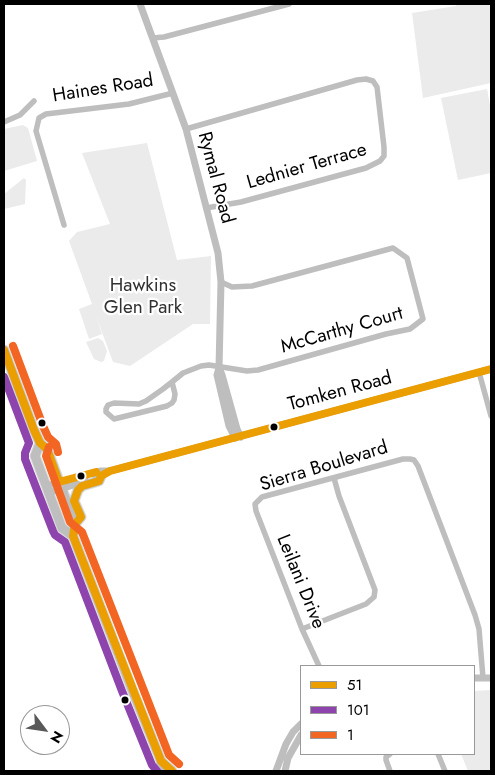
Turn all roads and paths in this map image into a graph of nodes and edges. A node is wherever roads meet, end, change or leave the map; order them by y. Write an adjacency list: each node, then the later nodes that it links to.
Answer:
1 (140, 4): 3 (street, Rymal Road)
2 (289, 4): 3 (street)
3 (153, 38): 4 (street, Rymal Road)
4 (172, 93): 7 (street, Rymal Road); 9 (street, Haines Road)
5 (34, 101): 6 (street, Haines Road)
6 (4, 122)
7 (186, 128): 8 (street, Rymal Road); 8 (street, Lednier Terrace)
8 (206, 208): 10 (street, Rymal Road)
9 (64, 225)
10 (221, 282): 12 (street, Rymal Road); 12 (street, McCarthy Court)
11 (4, 350): 18 (main road)
12 (219, 368): 15 (street); 17 (street, Rymal Road)
13 (491, 369): 14 (street, Tomken Road)
14 (479, 372): 16 (street); 17 (street, Tomken Road)
15 (172, 382): 15 (street)
16 (491, 416)
17 (238, 437): 19 (street, Tomken Road)
18 (40, 443): 22 (main road); 23 (main road)
19 (110, 472): 20 (street, Tomken Road); 22 (street, Tomken Road)
20 (101, 476): 22 (street, Tomken Road); 25 (main road)
21 (334, 478): 24 (street, Sierra Boulevard); 27 (street); 29 (street, Sierra Boulevard)
22 (60, 485): 23 (street, Tomken Road); 25 (main road)
23 (47, 490): 26 (main road)
24 (255, 507): 27 (street, Leilani Drive)
25 (75, 524): 26 (main road)
26 (73, 536): 34 (main road)
27 (302, 629): 28 (street, Leilani Drive)
28 (319, 665)
29 (487, 678)
30 (300, 725): 37 (street)
31 (300, 737): 38 (street)
32 (389, 755): 39 (street)
33 (438, 755): 40 (street)
34 (162, 761): 35 (main road); 36 (main road)
35 (160, 771)
36 (172, 771)
37 (276, 771)
38 (285, 771)
39 (390, 771)
40 (445, 771)

